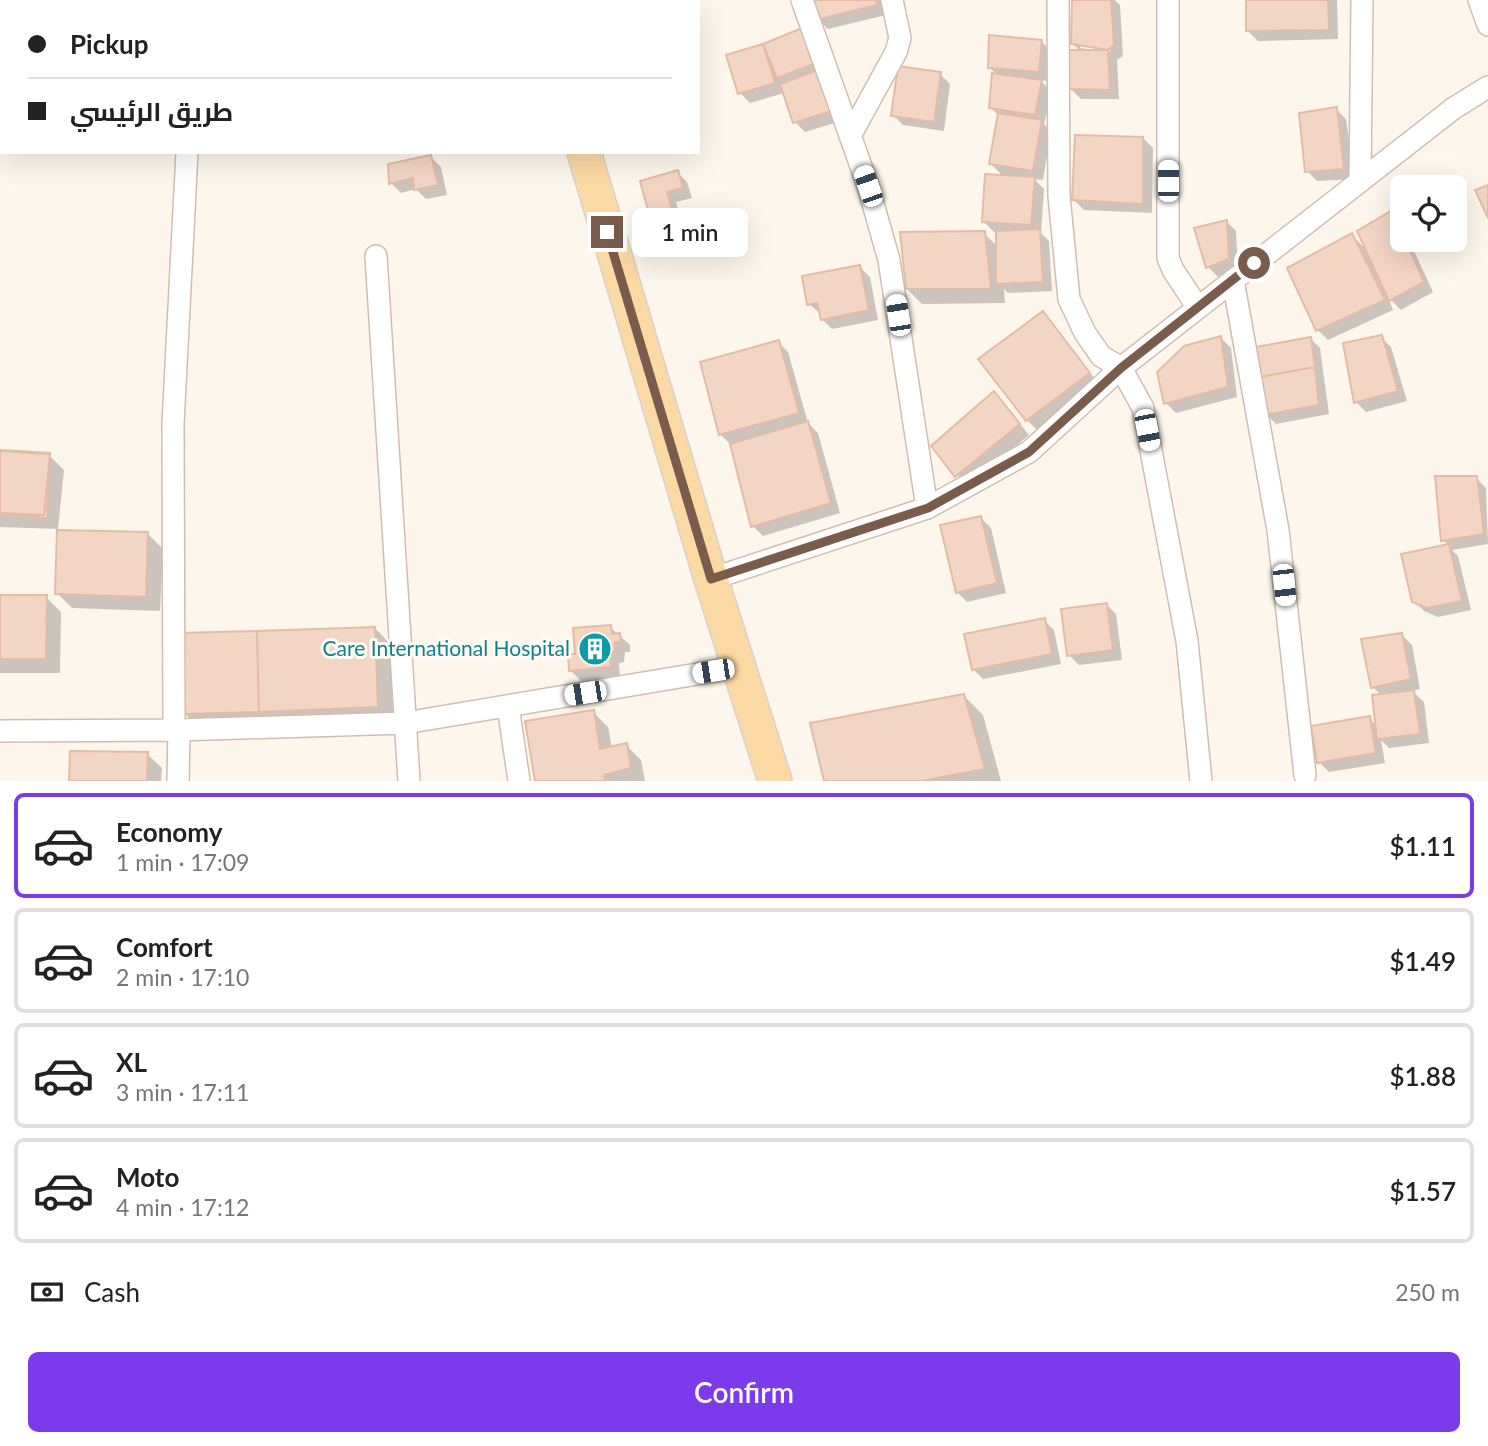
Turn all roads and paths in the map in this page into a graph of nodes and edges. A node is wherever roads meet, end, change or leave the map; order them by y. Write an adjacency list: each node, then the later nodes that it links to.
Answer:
1 (802, 0): 9 (street)
2 (891, 0): 9 (street)
3 (1058, 0): 16 (street)
4 (1168, 0): 15 (street)
5 (1362, 0): 12 (street)
6 (1479, 0): 7 (street)
7 (1488, 25)
8 (1488, 87): 12 (street)
9 (850, 136): 17 (street)
10 (187, 154): 22 (street)
11 (585, 154): 18 (main road)
12 (1360, 180): 14 (street)
13 (376, 256): 21 (street)
14 (1233, 280): 15 (street); 24 (street)
15 (1198, 308): 16 (street)
16 (1121, 368): 17 (street); 29 (street)
17 (928, 508): 18 (street)
18 (711, 579): 19 (main road)
19 (739, 667): 20 (street); 28 (main road)
20 (508, 706): 21 (street); 27 (street)
21 (405, 723): 22 (street); 26 (street)
22 (179, 730): 23 (street); 25 (street)
23 (0, 731)
24 (1305, 775)
25 (178, 781)
26 (409, 781)
27 (519, 781)
28 (775, 781)
29 (1201, 781)

